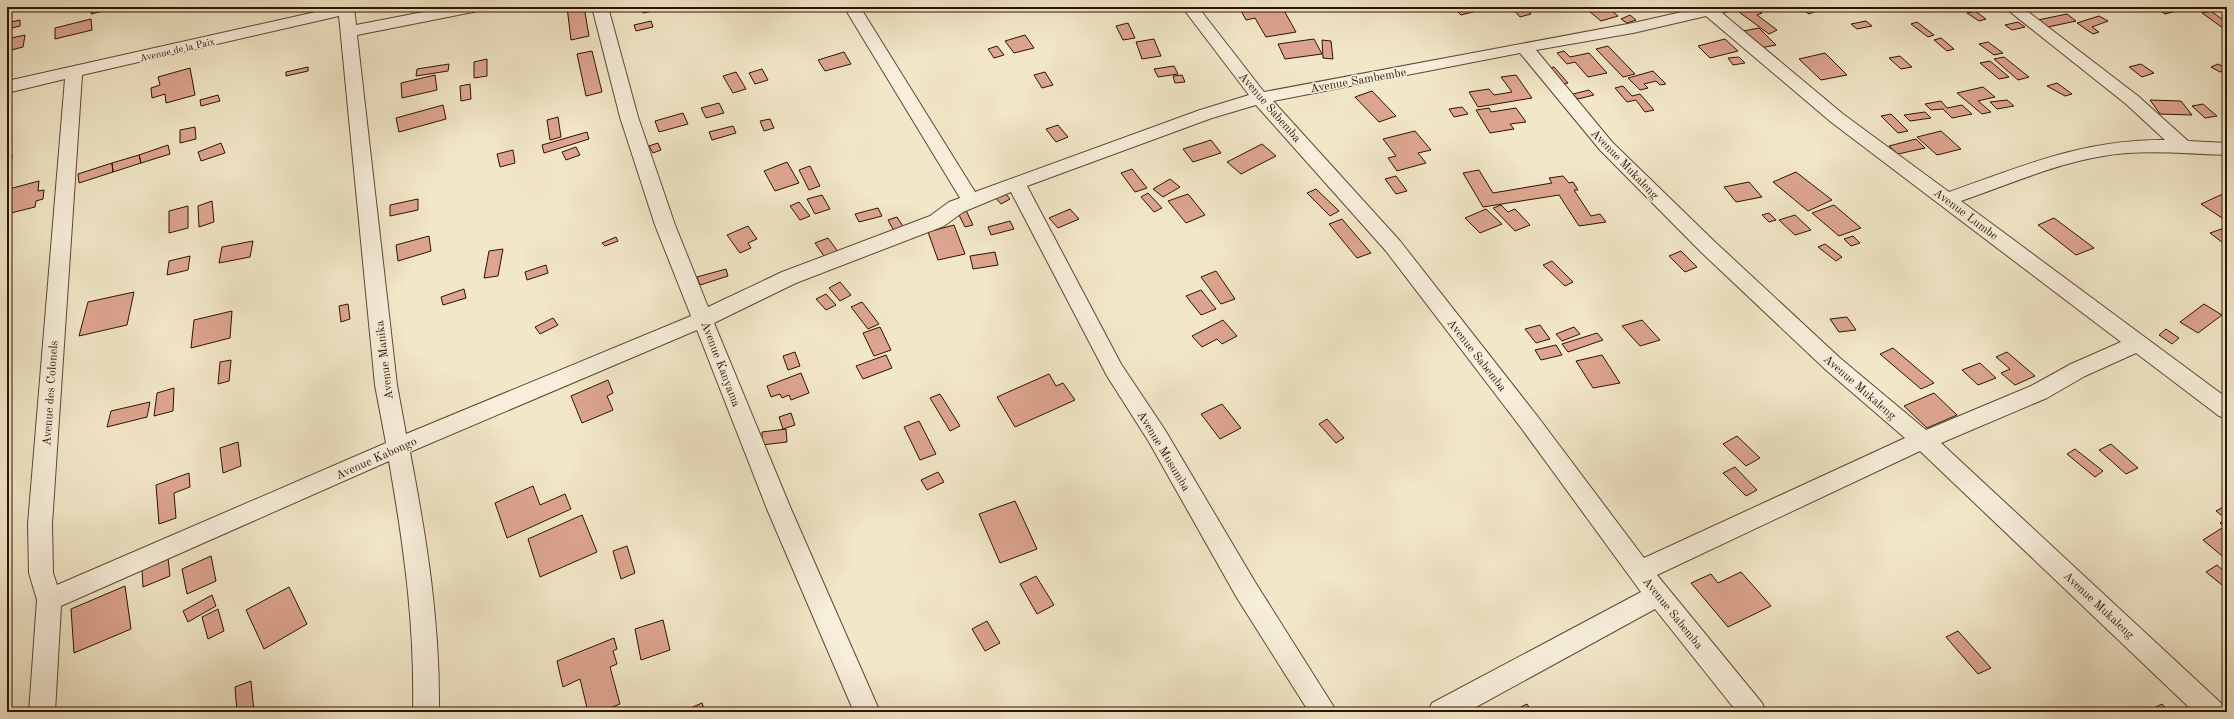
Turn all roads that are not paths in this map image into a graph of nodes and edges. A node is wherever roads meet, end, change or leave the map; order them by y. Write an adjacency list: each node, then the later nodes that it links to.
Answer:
1 (473, 7): 8 (street)
2 (600, 7): 20 (street, Avenue Kanyama)
3 (852, 7): 19 (street)
4 (1190, 7): 12 (street, Avenue Sabemba)
5 (2012, 7): 13 (street)
6 (346, 8): 8 (street, Avenue Manika); 10 (street, Avenue de la Paix)
7 (1717, 9): 9 (street, Avenue Sambembe); 18 (street, Avenue Lumbe)
8 (349, 32): 24 (street, Avenue Manika)
9 (1524, 47): 12 (street, Avenue Sambembe); 23 (street, Avenue Mukaleng)
10 (74, 73): 11 (street, Avenue de la Paix); 27 (street, Avenue des Colonels)
11 (7, 87)
12 (1260, 98): 17 (street, Avenue Sambembe); 25 (street, Avenue Sabemba)
13 (2184, 148): 14 (street); 18 (street)
14 (2207, 148): 15 (street); 16 (street)
15 (2227, 148)
16 (2227, 162)
17 (1016, 183): 19 (street, Avenue Sambembe); 31 (street, Avenue Musumba)
18 (1948, 199): 21 (street, Avenue Lumbe)
19 (971, 200): 20 (street, Avenue Kabongo)
20 (704, 319): 24 (street, Avenue Kabongo); 30 (street, Avenue Kanyama)
21 (2136, 344): 22 (street, Avenue Lumbe); 23 (street)
22 (2227, 410)
23 (1924, 441): 25 (street); 34 (street, Avenue Mukaleng)
24 (397, 449): 27 (street, Avenue Kabongo); 29 (street, Avenue Manika)
25 (1640, 570): 26 (street, Avenue Sabemba)
26 (1658, 595): 32 (street); 33 (street, Avenue Sabemba)
27 (49, 600): 28 (street, Avenue des Colonels)
28 (42, 712)
29 (426, 712)
30 (867, 712)
31 (1324, 712)
32 (1441, 712)
33 (1754, 712)
34 (2212, 712)

